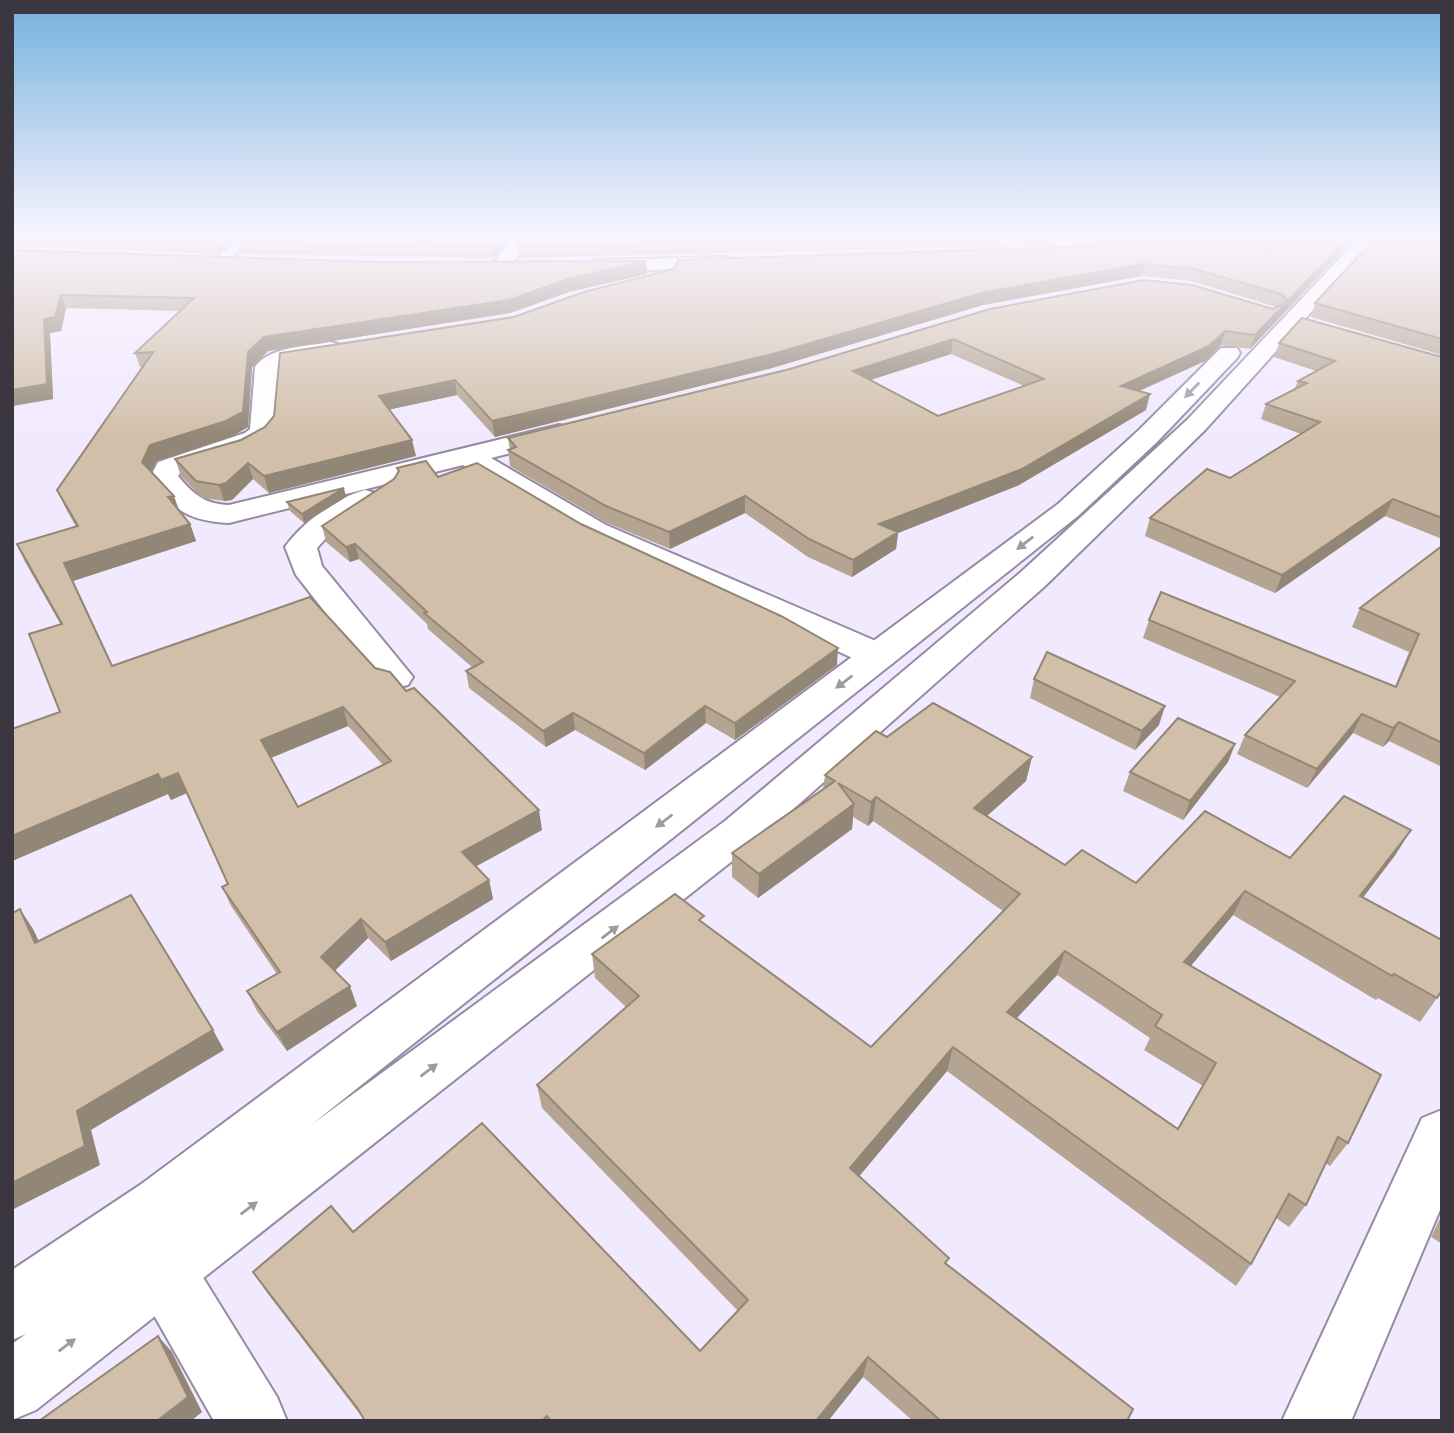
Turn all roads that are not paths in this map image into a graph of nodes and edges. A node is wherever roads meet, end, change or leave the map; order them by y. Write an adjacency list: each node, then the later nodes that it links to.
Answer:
1 (1283, 305): 7 (main road, one-way to 7)
2 (1317, 305): 10 (main road, one-way to 2)
3 (355, 346): 6 (main road)
4 (585, 426): 5 (main road)
5 (468, 456): 6 (main road); 7 (main road)
6 (412, 470): 8 (main road)
7 (879, 656): 11 (main road, one-way to 11)
8 (395, 677)
9 (1442, 1137): 14 (main road)
10 (164, 1272): 12 (main road, one-way to 10); 13 (main road)
11 (12, 1308)
12 (12, 1386)
13 (253, 1421)
14 (1316, 1421)

